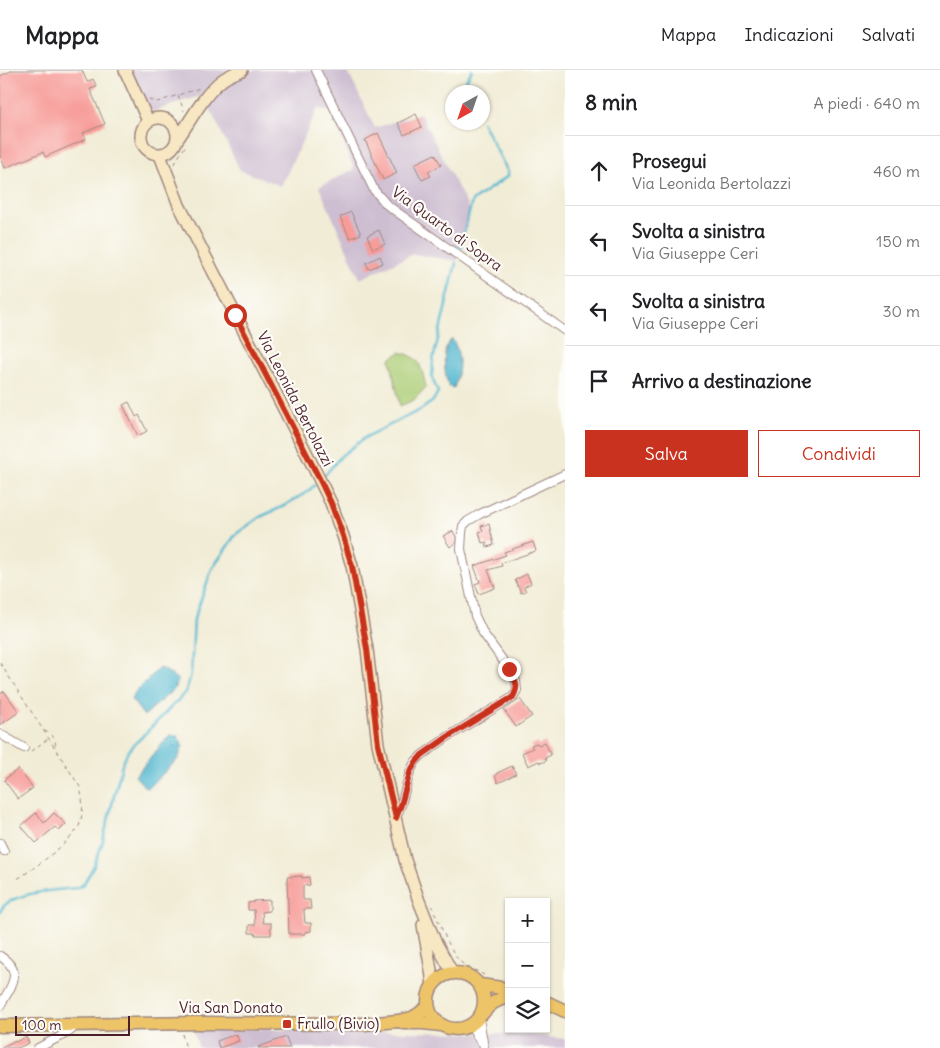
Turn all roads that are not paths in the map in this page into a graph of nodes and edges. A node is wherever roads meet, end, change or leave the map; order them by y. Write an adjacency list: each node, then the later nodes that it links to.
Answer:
1 (125, 70): 5 (street)
2 (242, 70): 4 (street)
3 (316, 70): 10 (street, Via Quarto di Sopra)
4 (190, 118): 6 (street); 7 (street)
5 (152, 119): 6 (street); 8 (street)
6 (168, 120): 7 (street)
7 (178, 145): 8 (street); 9 (street, Via Leonida Bertolazzi)
8 (160, 154): 9 (street, Via Leonida Bertolazzi)
9 (172, 186): 14 (street, Via Leonida Bertolazzi)
10 (565, 331)
11 (565, 474): 14 (street)
12 (0, 734): 13 (street)
13 (24, 748)
14 (396, 818): 17 (street, Via Leonida Bertolazzi)
15 (0, 843): 16 (street)
16 (4, 851)
17 (424, 900): 19 (street, Via Leonida Bertolazzi); 21 (street, Via Leonida Bertolazzi)
18 (0, 956): 25 (street)
19 (452, 972): 20 (main road); 21 (main road)
20 (482, 980): 22 (main road); 28 (main road)
21 (433, 984): 26 (main road)
22 (505, 988)
23 (505, 998): 28 (main road)
24 (550, 1004): 27 (main road)
25 (0, 1006)
26 (428, 1006): 29 (main road, Via San Donato); 31 (main road)
27 (565, 1011)
28 (477, 1019): 31 (main road); 34 (street); 34 (street)
29 (385, 1023): 30 (main road, Via San Donato); 31 (main road, Via San Donato)
30 (77, 1025): 32 (main road, Via San Donato); 33 (street)
31 (441, 1025)
32 (0, 1026)
33 (38, 1048)
34 (484, 1048)

